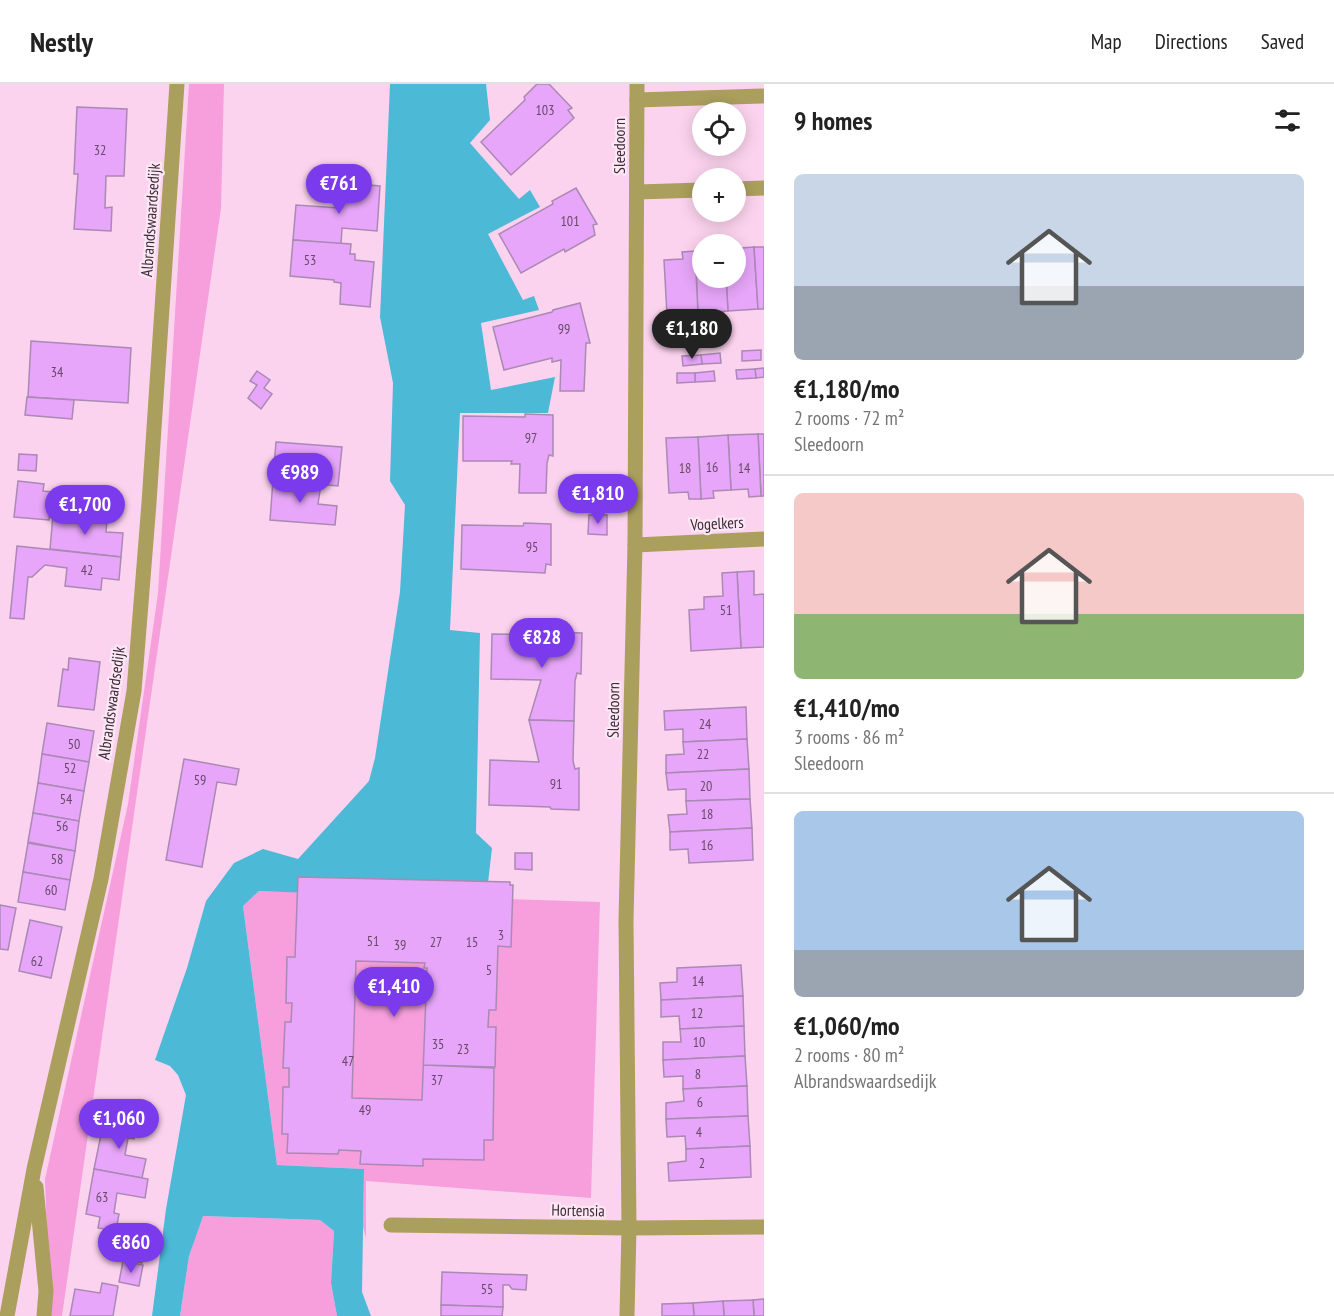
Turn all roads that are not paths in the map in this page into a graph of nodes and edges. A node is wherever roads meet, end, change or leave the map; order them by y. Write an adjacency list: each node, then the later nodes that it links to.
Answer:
1 (177, 84): 11 (street, Albrandswaardsedijk)
2 (637, 84): 4 (street, Sleedoorn)
3 (762, 96): 4 (street, Sleedoorn)
4 (637, 100): 8 (street, Sleedoorn)
5 (764, 188): 6 (street)
6 (746, 189)
7 (692, 190): 8 (street, Sleedoorn)
8 (637, 192): 10 (street, Sleedoorn)
9 (764, 539): 10 (street, Vogelkers)
10 (635, 545): 14 (street, Sleedoorn)
11 (34, 1169): 15 (street, Albrandswaardsedijk); 16 (street)
12 (391, 1225): 14 (street, Hortensia)
13 (764, 1227): 14 (street, Hortensia)
14 (629, 1228): 17 (street, Sleedoorn)
15 (7, 1316)
16 (44, 1316)
17 (627, 1316)

